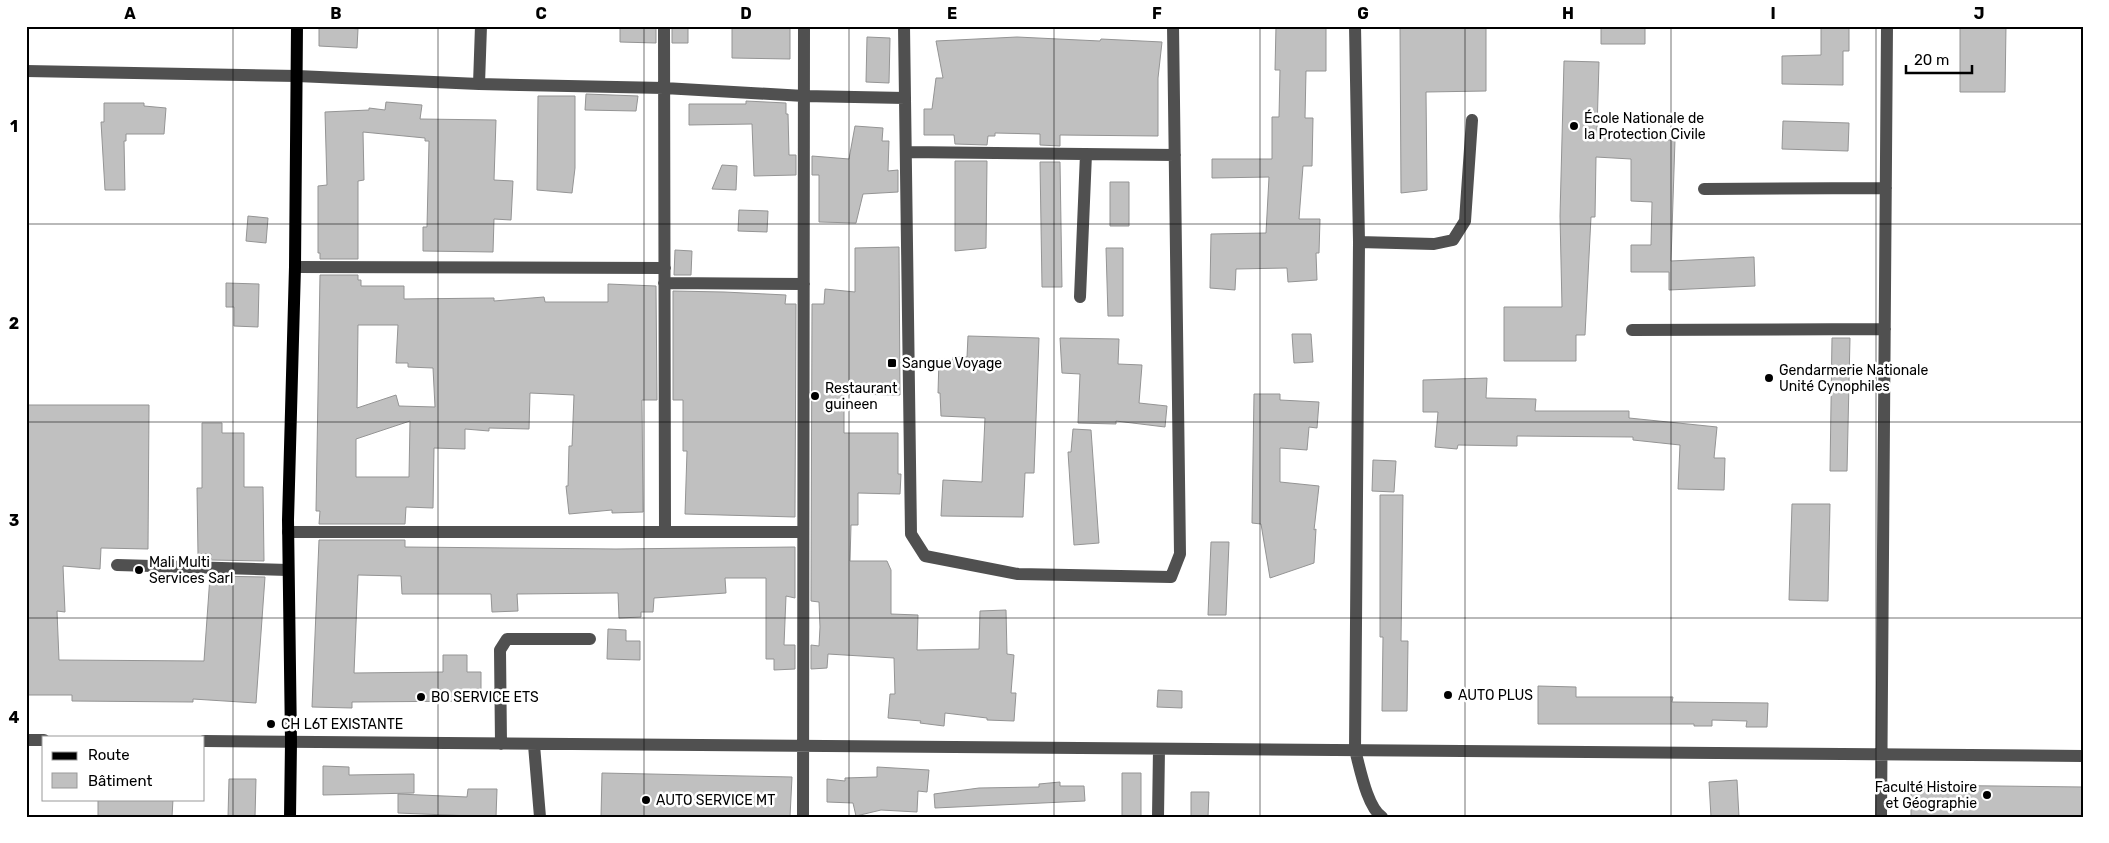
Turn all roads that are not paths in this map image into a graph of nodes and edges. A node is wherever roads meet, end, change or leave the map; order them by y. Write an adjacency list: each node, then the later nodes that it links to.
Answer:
1 (297, 26): 10 (main road)
2 (481, 26): 11 (street)
3 (664, 26): 12 (street)
4 (804, 26): 13 (street)
5 (904, 26): 14 (street)
6 (1173, 26): 18 (street)
7 (1355, 26): 21 (street)
8 (1887, 26): 19 (street)
9 (26, 71): 10 (street)
10 (297, 76): 11 (street); 22 (main road)
11 (479, 84): 12 (street)
12 (664, 88): 13 (street); 23 (street)
13 (804, 96): 14 (street); 25 (street)
14 (905, 98): 16 (street)
15 (1472, 120): 21 (street)
16 (906, 152): 17 (street); 18 (street)
17 (1086, 154): 18 (street); 26 (street)
18 (1175, 155)
19 (1886, 188): 20 (street); 27 (street)
20 (1704, 189)
21 (1359, 242): 43 (street)
22 (295, 267): 23 (street); 29 (main road)
23 (665, 268): 24 (street)
24 (664, 283): 25 (street); 30 (street)
25 (804, 284): 31 (street)
26 (1080, 297)
27 (1885, 329): 28 (street); 44 (street)
28 (1632, 330)
29 (288, 532): 30 (street); 33 (main road)
30 (665, 532): 31 (street)
31 (803, 532): 41 (street)
32 (117, 565): 33 (street)
33 (288, 570): 38 (main road)
34 (590, 639): 39 (street)
35 (26, 740): 36 (street)
36 (42, 740)
37 (205, 741): 38 (street)
38 (291, 742): 39 (street); 46 (main road)
39 (501, 744): 40 (street)
40 (534, 744): 41 (street); 47 (street)
41 (803, 746): 42 (street); 48 (street)
42 (1160, 749): 43 (street); 49 (street)
43 (1355, 750): 44 (street); 50 (street)
44 (1881, 755): 45 (street); 51 (street)
45 (2083, 756)
46 (290, 817)
47 (540, 817)
48 (803, 817)
49 (1158, 817)
50 (1382, 817)
51 (1881, 817)

